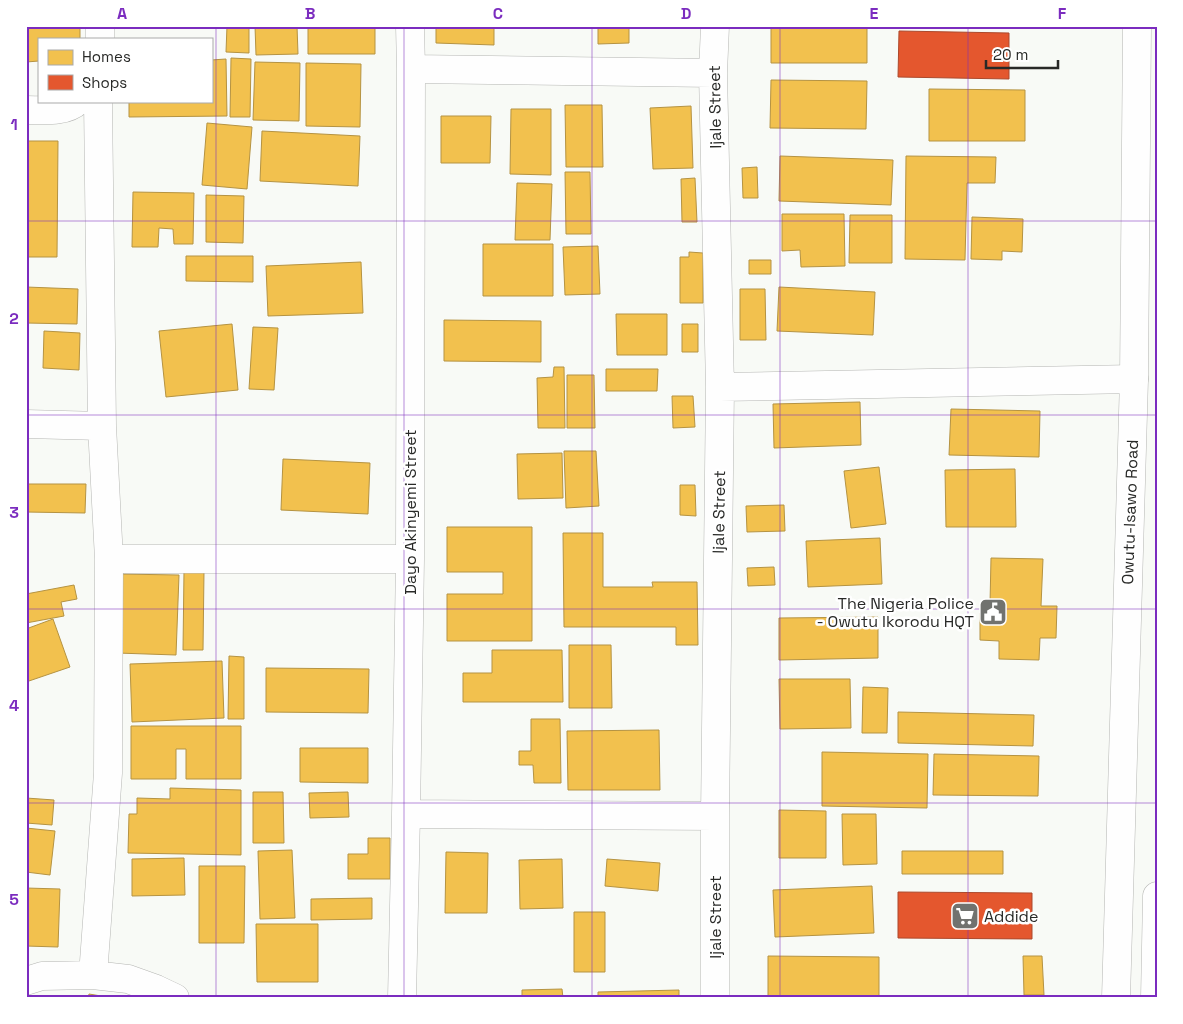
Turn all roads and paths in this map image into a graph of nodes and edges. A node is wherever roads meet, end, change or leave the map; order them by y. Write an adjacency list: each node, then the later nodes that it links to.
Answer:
1 (410, 26): 4 (street, Dayo Akinyemi Street)
2 (715, 26): 5 (street, Ijale Street)
3 (1137, 26): 9 (street, Owutu-Isawo Road)
4 (411, 69): 5 (street); 13 (street, Dayo Akinyemi Street)
5 (713, 73): 10 (street, Ijale Street)
6 (77, 102): 8 (street)
7 (98, 102): 12 (street)
8 (26, 110)
9 (1134, 379): 10 (street); 23 (street, Owutu-Isawo Road)
10 (720, 387): 16 (street, Ijale Street)
11 (26, 424): 12 (street)
12 (102, 426): 14 (street)
13 (410, 558): 14 (street); 15 (street, Dayo Akinyemi Street)
14 (109, 559): 18 (street)
15 (406, 814): 16 (street); 21 (street, Dayo Akinyemi Street)
16 (715, 816): 22 (street, Ijale Street)
17 (1157, 896): 24 (street)
18 (93, 975): 19 (street); 20 (street)
19 (26, 981)
20 (175, 998)
21 (402, 998)
22 (715, 998)
23 (1116, 998)
24 (1155, 998)

